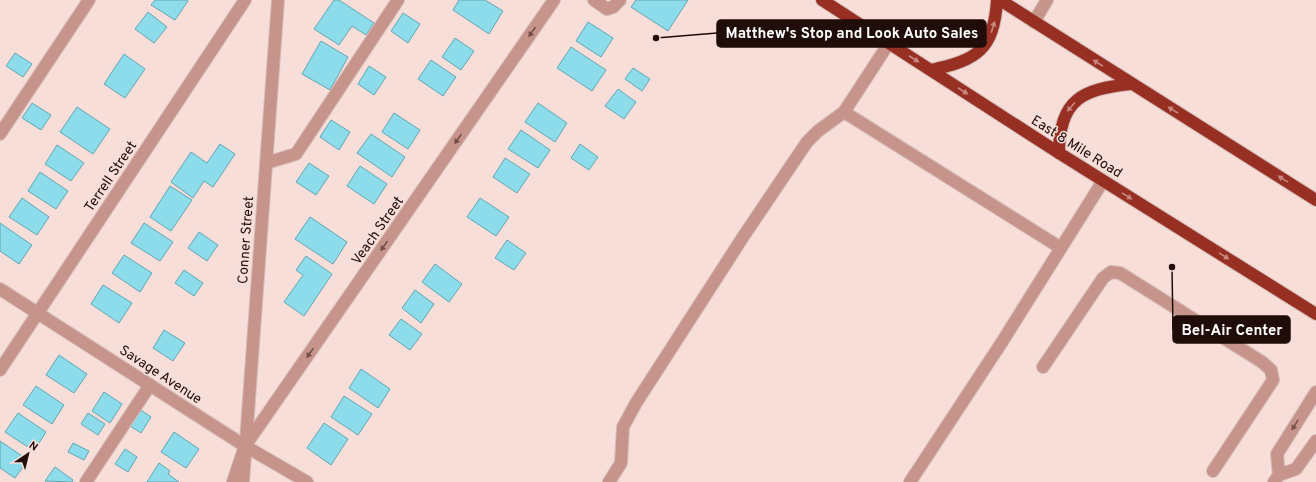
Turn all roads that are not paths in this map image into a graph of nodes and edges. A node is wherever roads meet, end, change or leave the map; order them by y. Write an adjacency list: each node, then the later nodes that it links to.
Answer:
1 (89, 0): 16 (street)
2 (245, 0): 23 (street, Terrell Street)
3 (278, 0): 18 (street, Conner Street)
4 (398, 0): 18 (street)
5 (554, 0): 30 (street, Veach Street, one-way to 30)
6 (594, 0): 7 (street)
7 (620, 0)
8 (822, 0): 12 (highway, East 8 Mile Road)
9 (998, 0): 11 (highway); 13 (highway, one-way to 9)
10 (1047, 0): 11 (street)
11 (1034, 22): 14 (highway, one-way to 11)
12 (889, 43): 13 (highway, East 8 Mile Road, one-way to 13); 15 (street)
13 (931, 70): 17 (highway, East 8 Mile Road, one-way to 17)
14 (1131, 84): 17 (highway, one-way to 17); 20 (highway, one-way to 14)
15 (844, 112): 21 (street); 37 (street)
16 (0, 134)
17 (1059, 153): 19 (highway, East 8 Mile Road)
18 (266, 162): 30 (street, Conner Street)
19 (1103, 180): 21 (street); 24 (highway, East 8 Mile Road, one-way to 24)
20 (1316, 200)
21 (1061, 248): 38 (street)
22 (0, 289): 23 (street, Savage Avenue)
23 (37, 313): 26 (street, Terrell Street); 27 (street, Savage Avenue)
24 (1316, 314)
25 (1043, 367): 31 (street)
26 (0, 370)
27 (150, 385): 30 (street, Savage Avenue); 33 (street)
28 (1316, 392): 32 (street, one-way to 32)
29 (1316, 441): 32 (street)
30 (245, 446): 34 (street, Veach Street); 35 (street, Conner Street); 36 (street, Savage Avenue)
31 (1213, 471)
32 (1277, 478)
33 (86, 482)
34 (233, 482)
35 (243, 482)
36 (307, 482)
37 (609, 482)
38 (910, 482)

